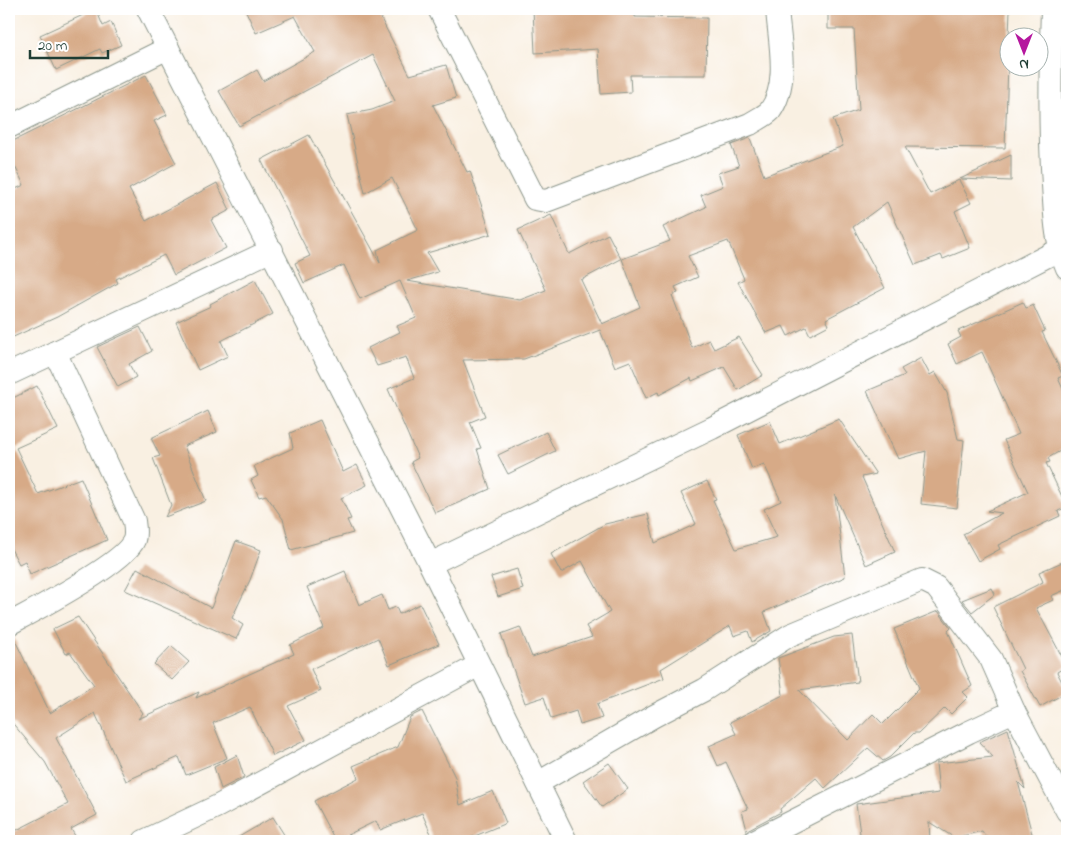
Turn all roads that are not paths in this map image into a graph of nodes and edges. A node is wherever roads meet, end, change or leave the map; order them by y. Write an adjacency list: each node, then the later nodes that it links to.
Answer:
1 (148, 9): 5 (street)
2 (439, 9): 3 (street)
3 (777, 9)
4 (1052, 9): 8 (street)
5 (168, 48): 6 (street); 7 (street)
6 (9, 127)
7 (272, 250): 9 (street); 11 (street)
8 (1063, 259): 11 (street)
9 (55, 352): 10 (street); 12 (street)
10 (9, 374)
11 (430, 564): 13 (street)
12 (9, 624)
13 (479, 665): 15 (street); 17 (street)
14 (1014, 711): 15 (street); 16 (street); 19 (street)
15 (538, 783): 18 (street)
16 (1067, 811)
17 (144, 841)
18 (566, 841)
19 (754, 841)

